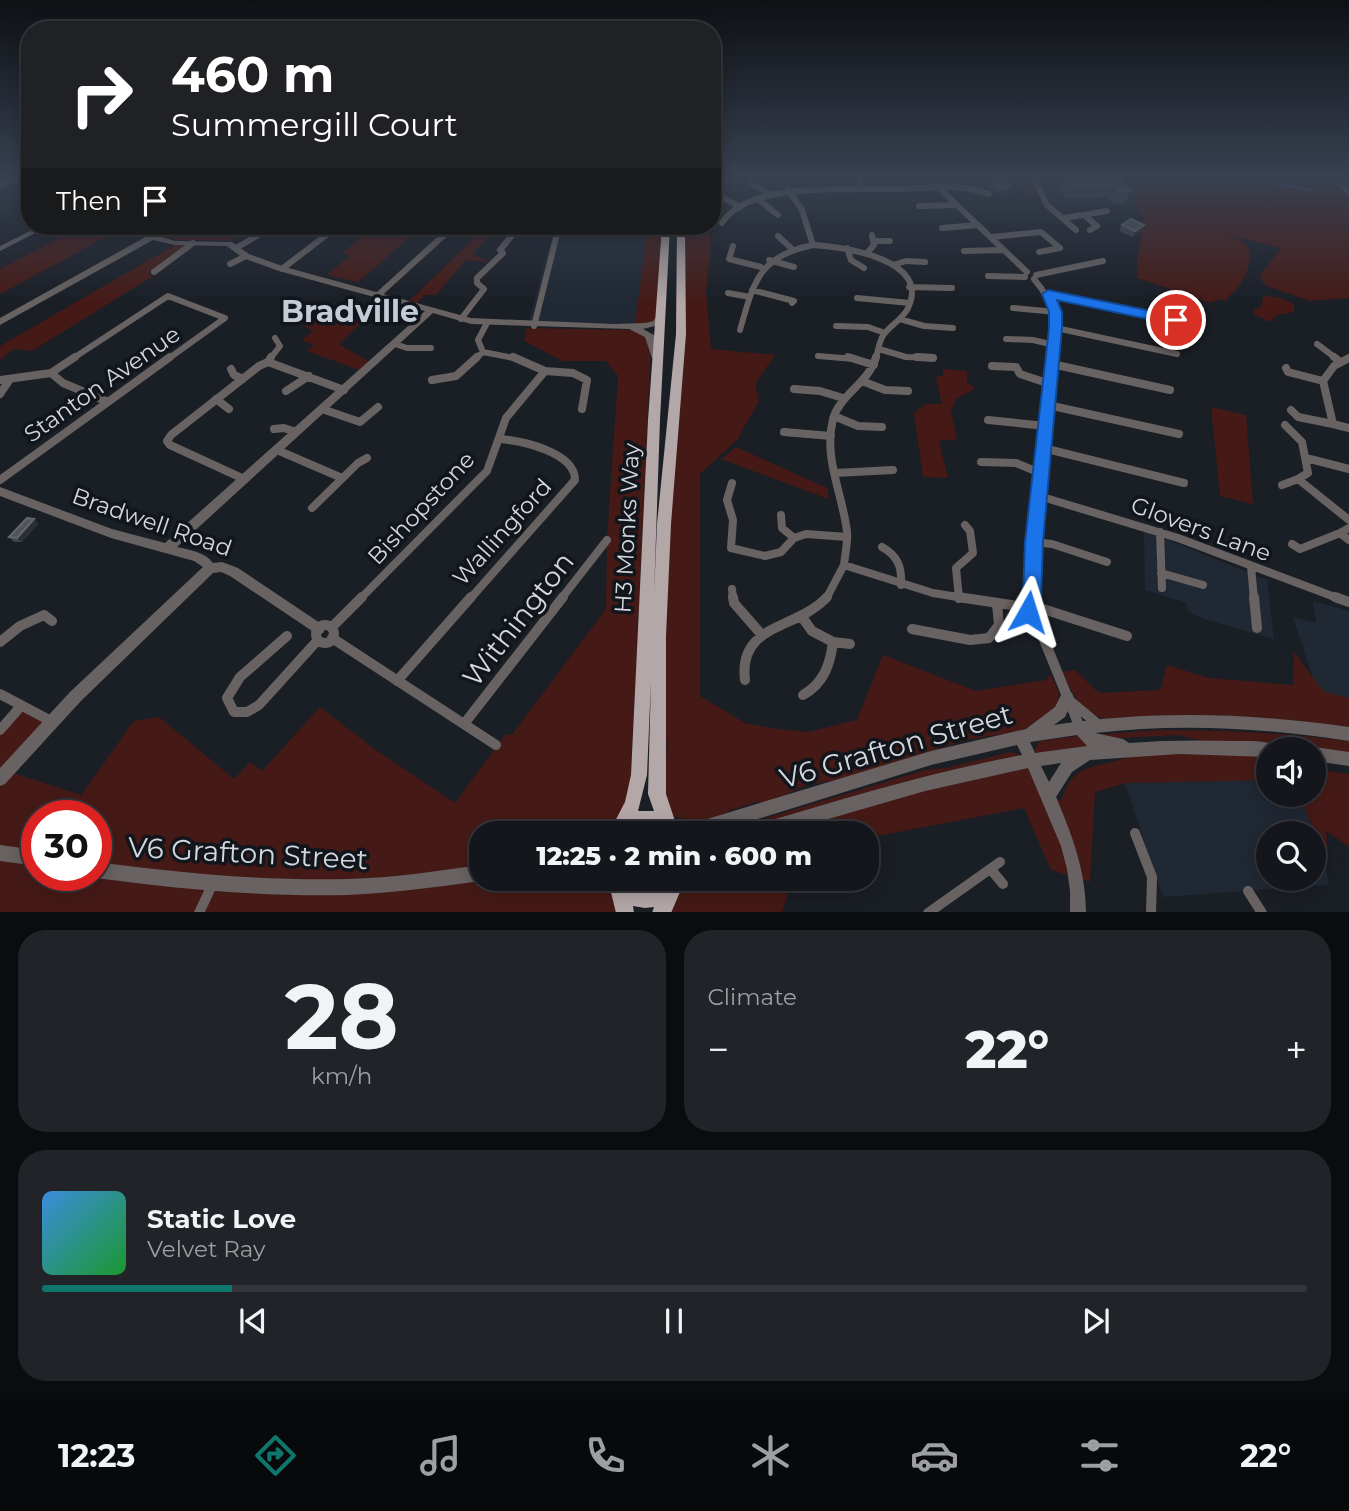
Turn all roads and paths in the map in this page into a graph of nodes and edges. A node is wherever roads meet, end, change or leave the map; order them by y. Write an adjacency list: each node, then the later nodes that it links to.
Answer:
1 (1065, 218): 10 (street)
2 (724, 219): 6 (street)
3 (805, 219): 26 (street)
4 (971, 219): 7 (street)
5 (1088, 219): 11 (street)
6 (722, 223)
7 (978, 225): 9 (street); 23 (street)
8 (1035, 226): 12 (street)
9 (942, 228)
10 (1076, 230)
11 (1090, 230)
12 (1041, 232): 23 (street); 35 (street)
13 (27, 235): 30 (street)
14 (259, 235): 28 (street)
15 (326, 235): 45 (street)
16 (444, 235): 54 (street)
17 (512, 235): 62 (street)
18 (557, 235): 67 (street)
19 (666, 235): 61 (main road, H3 Monks Way)
20 (681, 235): 203 (main road, H3 Monks Way)
21 (778, 236): 31 (street)
22 (152, 237): 25 (street); 65 (street)
23 (992, 237): 32 (street)
24 (890, 241): 34 (street)
25 (193, 243): 28 (street); 46 (street)
26 (813, 245): 29 (street); 31 (street)
27 (733, 246): 42 (street)
28 (236, 248): 36 (street)
29 (847, 248): 34 (street); 44 (street)
30 (0, 249)
31 (792, 249): 37 (street)
32 (1004, 250): 33 (street); 48 (street)
33 (964, 251)
34 (869, 252): 41 (street)
35 (1039, 252)
36 (246, 256): 40 (street); 45 (street)
37 (769, 260): 42 (street); 43 (street)
38 (1103, 261): 48 (street)
39 (925, 262): 41 (street)
40 (230, 264)
41 (893, 265): 49 (street)
42 (761, 267): 52 (street)
43 (794, 267)
44 (864, 268)
45 (282, 269): 54 (street)
46 (154, 272)
47 (988, 276): 48 (street)
48 (1031, 276): 53 (street)
49 (909, 287): 50 (street); 57 (street)
50 (952, 288)
51 (728, 293): 52 (street)
52 (751, 293): 56 (street); 72 (street)
53 (1048, 294): 60 (street); 64 (street)
54 (377, 296): 59 (street)
55 (858, 298): 57 (street)
56 (794, 301)
57 (910, 303): 63 (street)
58 (1013, 308): 60 (street)
59 (432, 310): 62 (street); 76 (street)
60 (1056, 312): 71 (street)
61 (661, 317): 69 (street); 92 (main road, H3 Monks Way)
62 (461, 319): 66 (street)
63 (900, 319): 70 (street); 73 (street)
64 (1181, 321)
65 (0, 322)
66 (487, 323): 67 (street); 81 (street)
67 (534, 326): 69 (street)
68 (836, 326): 73 (street)
69 (628, 327): 92 (street)
70 (953, 328)
71 (1056, 328): 78 (street); 82 (street)
72 (740, 330)
73 (885, 333): 80 (street)
74 (275, 338): 87 (street)
75 (1006, 340): 78 (street)
76 (395, 344): 79 (street); 105 (street)
77 (1317, 344): 86 (street)
78 (1054, 345): 88 (street)
79 (431, 348)
80 (879, 348): 84 (street); 89 (street)
81 (483, 352): 94 (street); 100 (street)
82 (1177, 354)
83 (818, 356): 89 (street)
84 (933, 358)
85 (1349, 358): 86 (street)
86 (1339, 361): 102 (street)
87 (268, 362): 96 (street); 98 (street)
88 (1052, 363): 103 (street); 106 (street)
89 (874, 365): 101 (street)
90 (992, 366): 103 (street)
91 (231, 369): 98 (street)
92 (658, 369): 139 (main road, H3 Monks Way)
93 (1287, 370): 102 (street)
94 (545, 371): 117 (street); 131 (street, Bishopstone)
95 (51, 373): 97 (street); 112 (street); 112 (street, Stanton Avenue)
96 (309, 376): 105 (street); 107 (street)
97 (10, 379): 99 (street); 109 (street)
98 (243, 379): 111 (street)
99 (0, 380)
100 (432, 380)
101 (862, 381): 108 (street); 110 (street)
102 (1323, 381): 121 (street)
103 (1050, 384): 113 (street)
104 (794, 389): 110 (street)
105 (344, 390): 116 (street)
106 (1170, 390)
107 (286, 391)
108 (908, 391)
109 (0, 394)
110 (844, 398): 119 (street)
111 (216, 400): 115 (street); 143 (street)
112 (109, 403): 145 (street, Stanton Avenue)
113 (1048, 405): 123 (street); 129 (street)
114 (378, 407): 116 (street)
115 (229, 409)
116 (322, 409): 127 (street)
117 (582, 409)
118 (1291, 411): 121 (street)
119 (834, 416): 124 (street); 130 (street)
120 (988, 420): 123 (street)
121 (1333, 424): 125 (street)
122 (1285, 425): 135 (street)
123 (1046, 426): 132 (street)
124 (882, 427)
125 (1349, 428)
126 (274, 429): 127 (street)
127 (296, 432): 133 (street)
128 (784, 432): 130 (street)
129 (1179, 434)
130 (831, 436): 140 (street)
131 (500, 439): 183 (street, Bishopstone); 191 (street, Wallingford)
132 (1044, 448): 141 (street); 147 (street)
133 (277, 450): 142 (street); 143 (street)
134 (367, 458): 142 (street)
135 (1306, 458): 137 (street); 144 (street)
136 (981, 462): 141 (street)
137 (1349, 469)
138 (893, 470): 140 (street)
139 (652, 471): 203 (main road, H3 Monks Way)
140 (835, 473): 157 (street)
141 (1040, 473): 150 (street)
142 (342, 478): 151 (street)
143 (244, 479): 164 (street)
144 (1297, 479): 148 (street); 153 (street)
145 (0, 480)
146 (732, 483): 158 (street)
147 (1184, 483)
148 (1282, 485)
149 (0, 491): 164 (street, Bradwell Road)
150 (1039, 496): 156 (street, Glovers Lane); 161 (street)
151 (312, 508)
152 (781, 515): 158 (street)
153 (1349, 520)
154 (965, 525): 174 (street)
155 (1344, 531): 160 (street); 162 (street)
156 (1160, 532): 167 (street, Glovers Lane); 169 (street)
157 (847, 537): 158 (street); 166 (street)
158 (794, 538)
159 (607, 540): 197 (street, Withington)
160 (1349, 540)
161 (1034, 542): 165 (street); 176 (street)
162 (1292, 544)
163 (882, 547): 170 (street)
164 (167, 549): 168 (street, Bradwell Road)
165 (1107, 562)
166 (844, 565): 170 (street); 179 (street)
167 (1251, 566): 175 (street, Glovers Lane); 181 (street)
168 (210, 568): 183 (street, Bradwell Road); 196 (street)
169 (1161, 573): 171 (street); 172 (street)
170 (901, 585): 174 (street)
171 (1203, 585)
172 (1162, 588)
173 (733, 589): 184 (street)
174 (959, 598): 177 (street)
175 (1349, 602)
176 (1028, 603): 177 (street); 178 (street)
177 (997, 604): 182 (street)
178 (1038, 612): 186 (street); 194 (street)
179 (802, 617): 184 (street); 188 (street)
180 (52, 621): 187 (street)
181 (1257, 628)
182 (912, 629)
183 (325, 634): 185 (street, Bishopstone); 191 (street, Bradwell Road)
184 (761, 634): 190 (street)
185 (287, 636)
186 (1127, 636)
187 (0, 642)
188 (833, 642): 189 (street); 193 (street)
189 (850, 643)
190 (745, 680)
191 (397, 681): 197 (street, Bradwell Road)
192 (0, 694): 195 (street)
193 (803, 695)
194 (1067, 698): 198 (street); 199 (street); 202 (street)
195 (21, 706): 196 (street); 200 (street)
196 (51, 721): 212 (street)
197 (464, 724): 204 (street, Bradwell Road)
198 (1100, 726): 199 (street, V6 Grafton Street); 201 (street, V6 Grafton Street)
199 (1080, 728): 202 (street, V6 Grafton Street); 205 (street)
200 (0, 730)
201 (1349, 734)
202 (1023, 737): 210 (street); 218 (street, V6 Grafton Street)
203 (650, 740): 211 (main road, H3 Monks Way)
204 (496, 745)
205 (1146, 748): 206 (street, V6 Grafton Street); 207 (street, V6 Grafton Street)
206 (1256, 749)
207 (1087, 754): 210 (street, V6 Grafton Street); 213 (street)
208 (1326, 756): 209 (street)
209 (1349, 759)
210 (1031, 761): 213 (street); 219 (street, V6 Grafton Street)
211 (648, 775): 214 (main road, H3 Monks Way); 217 (main road, H3 Monks Way)
212 (0, 779)
213 (1047, 798): 236 (street)
214 (624, 821)
215 (632, 821): 216 (main road)
216 (660, 821)
217 (668, 821)
218 (731, 821)
219 (797, 821)
220 (1135, 834): 237 (street)
221 (3, 851): 222 (street)
222 (21, 855)
223 (112, 872): 225 (street, V6 Grafton Street)
224 (469, 875): 225 (street, V6 Grafton Street)
225 (213, 883): 232 (street)
226 (1003, 884): 235 (street)
227 (617, 891): 233 (main road)
228 (624, 891): 229 (main road)
229 (668, 891)
230 (671, 891): 234 (main road)
231 (1248, 891): 238 (street)
232 (200, 912)
233 (625, 912)
234 (661, 912)
235 (928, 912)
236 (1077, 912)
237 (1151, 912)
238 (1262, 912)

